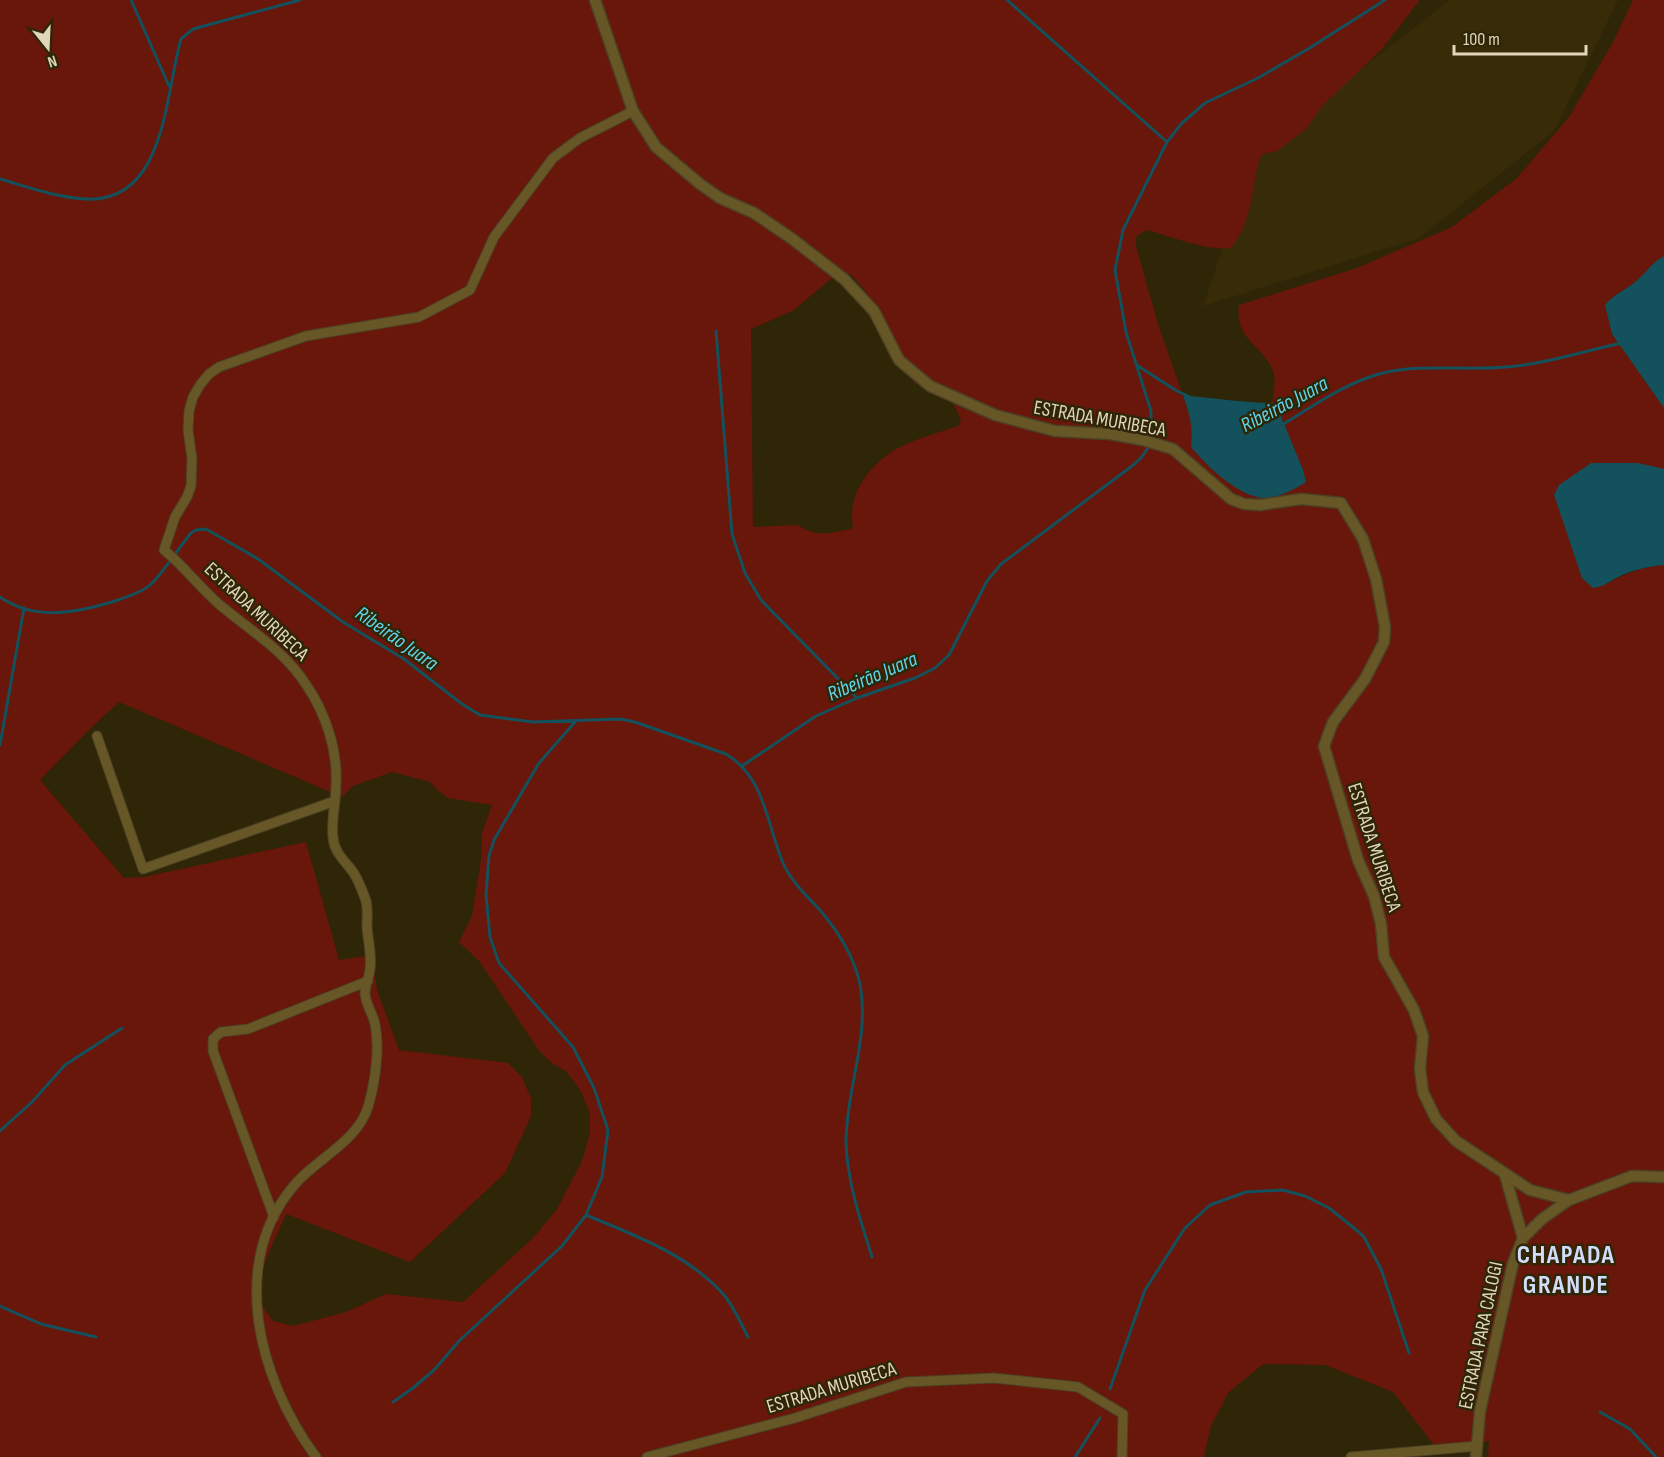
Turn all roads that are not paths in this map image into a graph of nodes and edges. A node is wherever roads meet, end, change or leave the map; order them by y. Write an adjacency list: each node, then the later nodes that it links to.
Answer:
1 (595, 0): 2 (street, ESTRADA MURIBECA)
2 (633, 111): 4 (street, ESTRADA MURIBECA); 6 (street, ESTRADA MURIBECA)
3 (97, 736): 4 (street)
4 (335, 801): 5 (street, ESTRADA MURIBECA)
5 (368, 981): 9 (street, ESTRADA MURIBECA); 9 (street)
6 (1505, 1175): 8 (street); 10 (street)
7 (1664, 1177): 8 (street, ESTRADA PARA CALOGI)
8 (1569, 1200): 10 (street, ESTRADA PARA CALOGI)
9 (274, 1217): 12 (street, ESTRADA MURIBECA)
10 (1523, 1238): 11 (street, ESTRADA PARA CALOGI)
11 (1477, 1451): 15 (street)
12 (316, 1457)
13 (647, 1457): 14 (street, ESTRADA MURIBECA)
14 (1122, 1457)
15 (1351, 1457)

